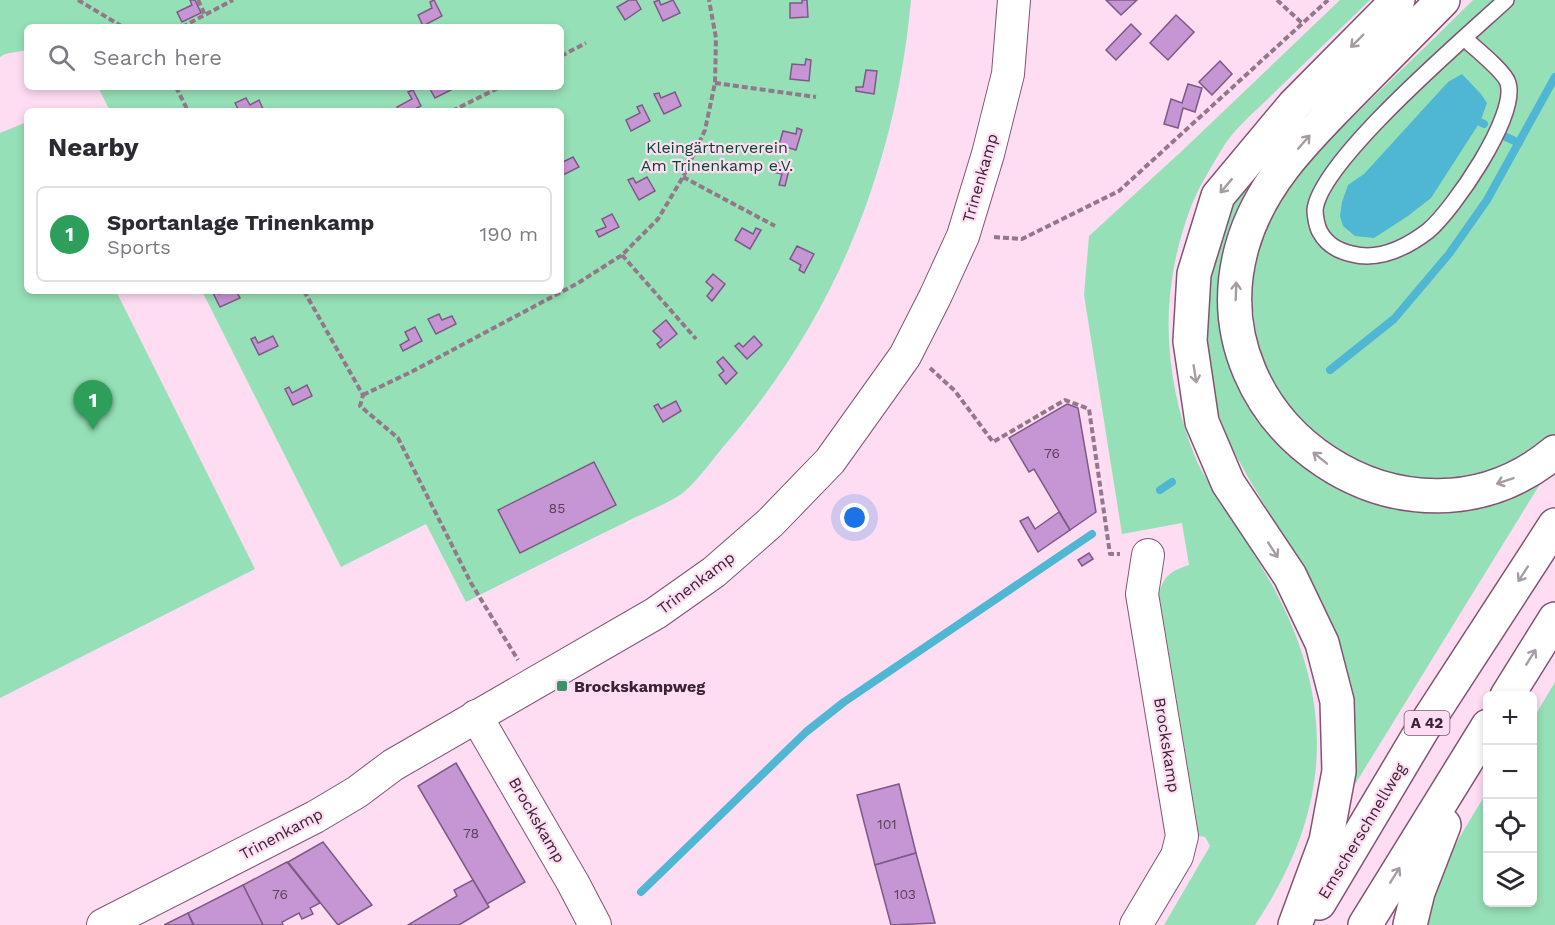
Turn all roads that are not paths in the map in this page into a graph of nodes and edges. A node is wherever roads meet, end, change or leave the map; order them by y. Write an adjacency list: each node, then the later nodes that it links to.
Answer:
1 (1014, 0): 11 (street, Trinenkamp)
2 (1398, 0): 16 (highway, one-way to 16)
3 (1443, 0): 6 (highway, one-way to 3)
4 (1506, 0): 5 (lane)
5 (1464, 38): 5 (lane)
6 (1555, 452)
7 (1555, 525): 17 (highway, Emscherschnellweg / A 42, one-way to 17)
8 (1148, 555): 15 (street, Brockskamp)
9 (1555, 619): 10 (highway, one-way to 9)
10 (1510, 691)
11 (476, 716): 13 (street, Trinenkamp); 14 (street, Brockskamp)
12 (1481, 736): 18 (highway, one-way to 12); 19 (highway)
13 (104, 925)
14 (595, 925)
15 (1136, 925)
16 (1295, 925)
17 (1306, 925)
18 (1365, 925)
19 (1410, 925)

